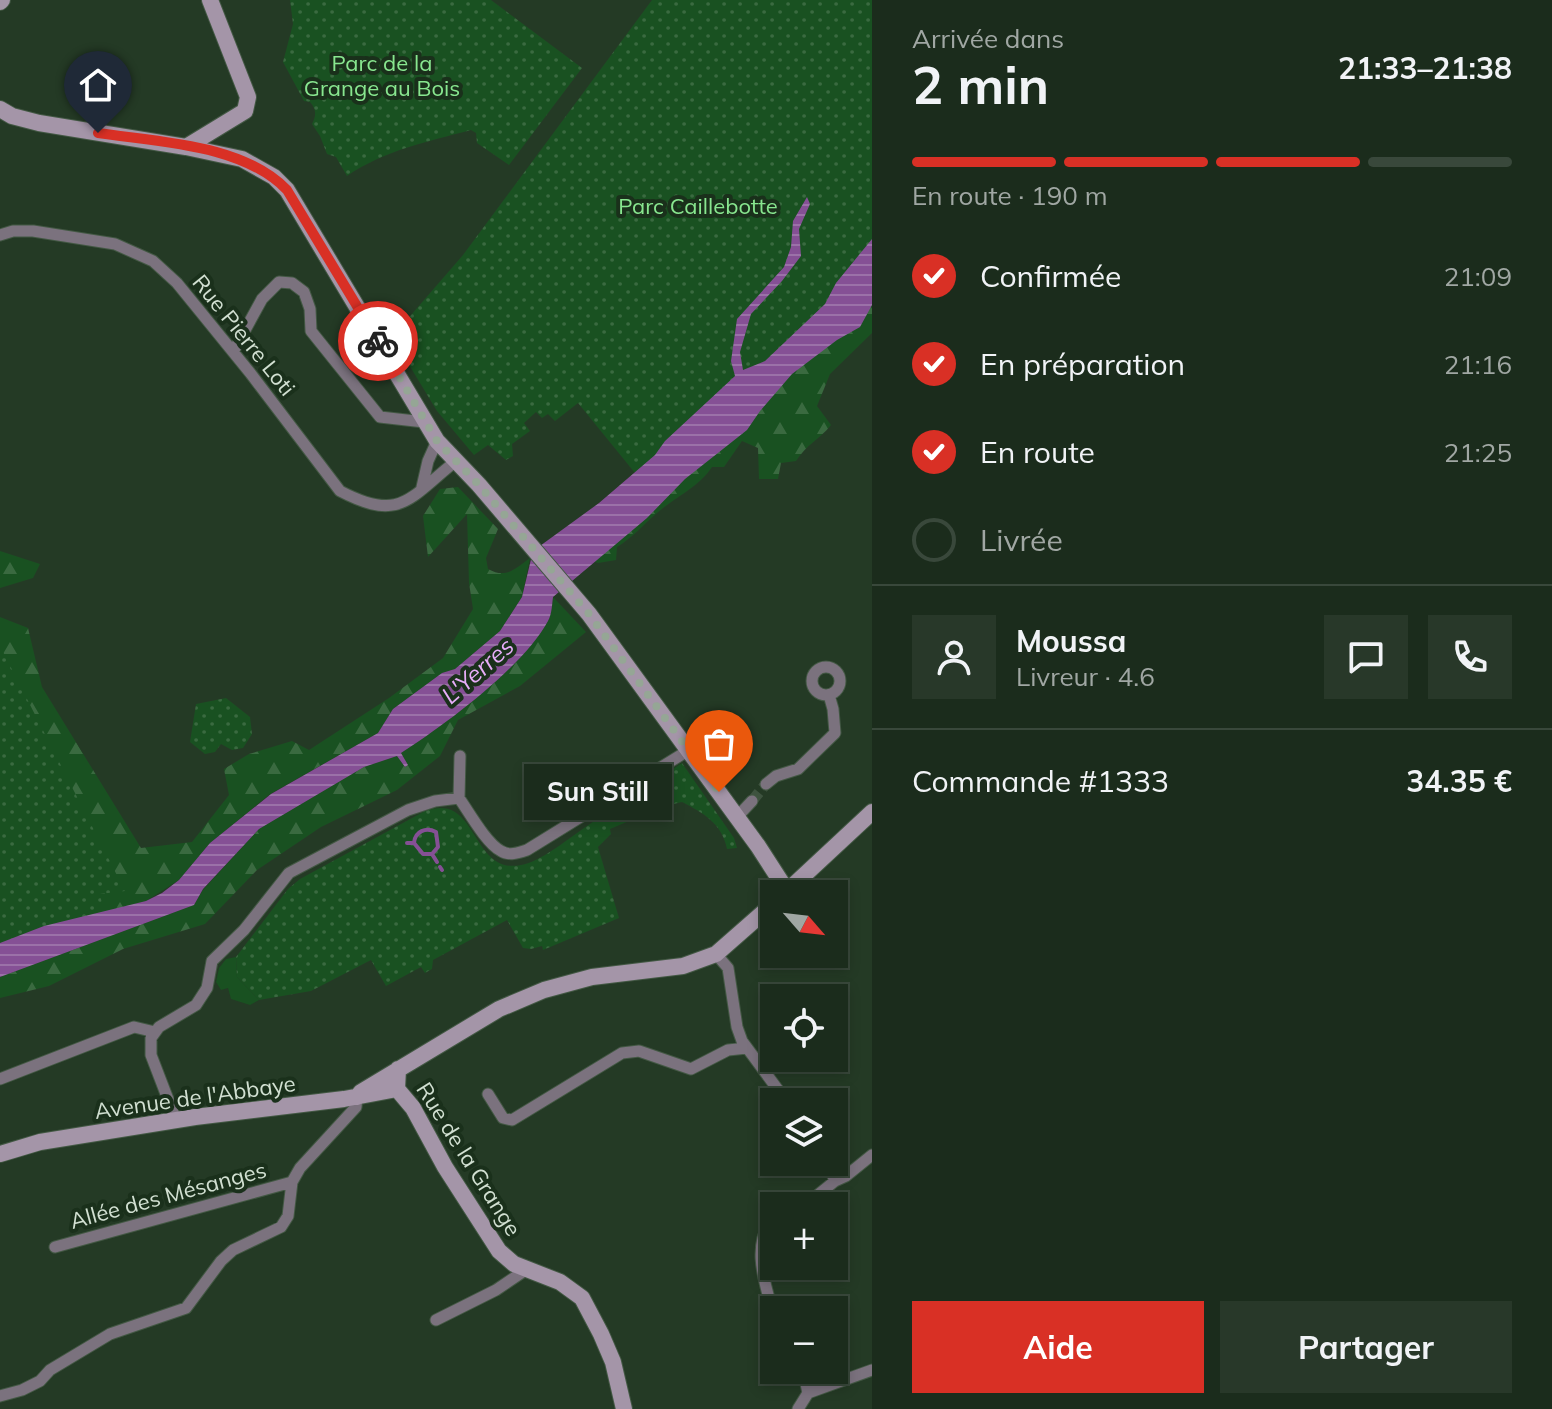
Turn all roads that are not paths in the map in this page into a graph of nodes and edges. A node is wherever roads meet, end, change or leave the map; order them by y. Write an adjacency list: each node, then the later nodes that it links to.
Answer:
1 (210, 0): 3 (street)
2 (4, 114): 3 (street)
3 (186, 147): 6 (street)
4 (0, 235): 5 (street, Rue Pierre Loti)
5 (233, 352): 6 (street); 9 (street, Rue Pierre Loti)
6 (424, 422): 7 (street)
7 (437, 441): 8 (street); 9 (street)
8 (456, 461): 9 (street, Rue Pierre Loti); 11 (street)
9 (422, 488)
10 (829, 695): 13 (street)
11 (689, 750): 17 (street); 19 (street)
12 (460, 756): 15 (street)
13 (766, 784)
14 (581, 791): 17 (street)
15 (459, 798): 17 (street); 24 (street)
16 (752, 801): 19 (street)
17 (587, 812)
18 (871, 815): 21 (street)
19 (737, 817): 20 (street)
20 (772, 880)
21 (799, 880)
22 (760, 915): 23 (street)
23 (716, 954): 25 (street); 26 (street)
24 (155, 1032): 27 (street); 32 (street)
25 (747, 1048): 28 (street); 30 (street)
26 (398, 1069): 29 (street, Rue de la Grange); 31 (street)
27 (0, 1079)
28 (777, 1088)
29 (397, 1089): 31 (street, Avenue de l'Abbaye); 40 (street, Rue de la Grange)
30 (488, 1094)
31 (357, 1097): 32 (street, Avenue de l'Abbaye); 37 (street)
32 (176, 1120): 33 (street, Avenue de l'Abbaye)
33 (0, 1154)
34 (872, 1155): 36 (street)
35 (833, 1176): 36 (street)
36 (835, 1181): 38 (street)
37 (292, 1182): 39 (street, Allée des Mésanges); 45 (street)
38 (821, 1192)
39 (55, 1247)
40 (527, 1269): 41 (street); 46 (street, Rue de la Grange)
41 (436, 1320)
42 (872, 1370): 44 (street)
43 (806, 1384): 44 (street)
44 (808, 1393): 47 (street)
45 (0, 1396)
46 (624, 1409)
47 (798, 1409)

